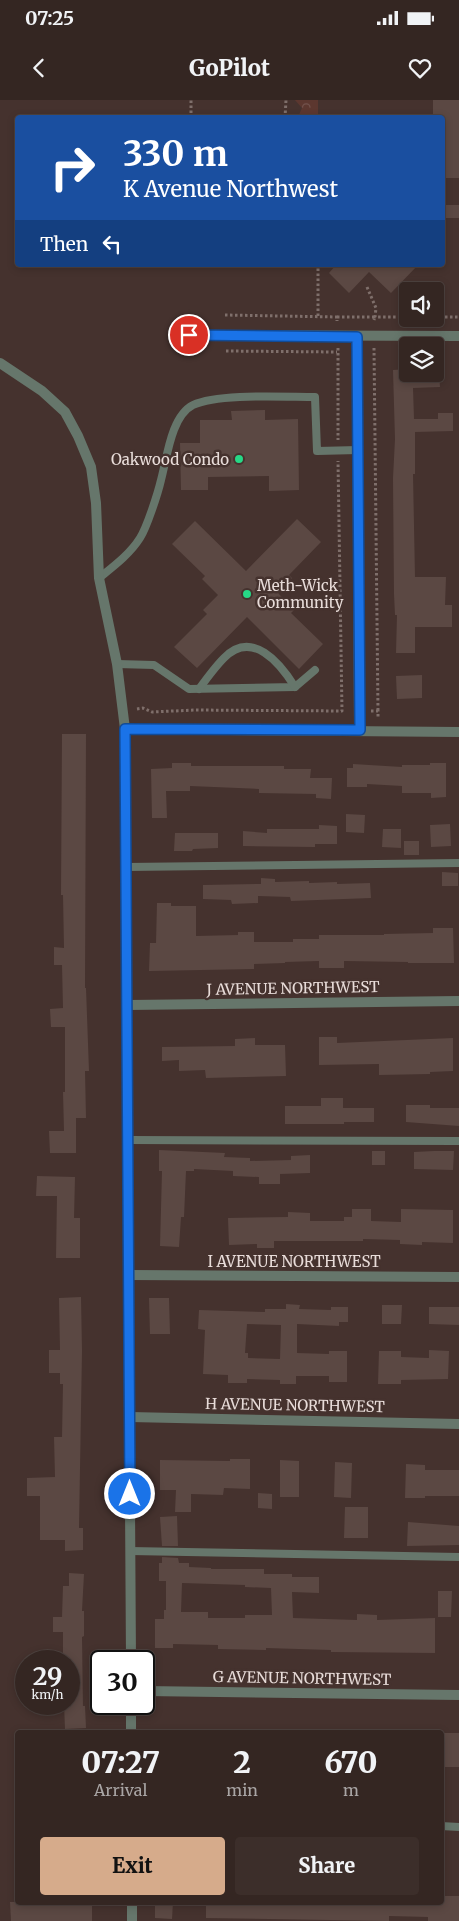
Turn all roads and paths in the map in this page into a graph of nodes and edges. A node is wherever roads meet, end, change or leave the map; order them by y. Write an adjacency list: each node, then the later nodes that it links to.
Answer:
1 (191, 100): 3 (path)
2 (286, 100): 4 (path)
3 (191, 115)
4 (285, 115)
5 (318, 267): 8 (path)
6 (368, 287): 12 (path)
7 (225, 315): 8 (path)
8 (318, 316): 12 (path)
9 (444, 317): 10 (path)
10 (459, 317)
11 (399, 318): 12 (path)
12 (375, 319)
13 (189, 335): 15 (street)
14 (459, 336): 15 (street)
15 (357, 337): 20 (street)
16 (374, 347): 30 (path)
17 (226, 351): 19 (path)
18 (0, 362): 21 (street)
19 (338, 450): 20 (lane); 21 (lane); 27 (path)
20 (358, 450): 34 (street)
21 (100, 578): 22 (street)
22 (117, 664): 25 (lane); 33 (street)
23 (315, 670): 24 (lane)
24 (295, 687): 25 (lane); 25 (lane)
25 (199, 689)
26 (137, 709): 27 (path)
27 (342, 711): 28 (path); 31 (path)
28 (348, 711)
29 (370, 711): 30 (path)
30 (378, 711): 32 (path)
31 (342, 717)
32 (378, 717)
33 (125, 729): 34 (street); 37 (street)
34 (360, 730): 35 (street)
35 (459, 732)
36 (459, 863): 37 (lane)
37 (126, 867): 39 (street)
38 (459, 1001): 39 (street, J AVENUE NORTHWEST)
39 (128, 1005): 40 (street)
40 (128, 1140): 41 (lane); 42 (street)
41 (459, 1141)
42 (129, 1275): 43 (street, I AVENUE NORTHWEST); 44 (street)
43 (459, 1277)
44 (130, 1417): 45 (street, H AVENUE NORTHWEST); 46 (street)
45 (459, 1424)
46 (130, 1551): 47 (lane); 48 (street)
47 (459, 1557)
48 (131, 1650)
49 (155, 1691): 50 (street, G AVENUE NORTHWEST)
50 (459, 1695)
51 (131, 1715): 52 (street)
52 (131, 1730)
53 (444, 1826): 54 (lane)
54 (459, 1827)
55 (132, 1905): 56 (street)
56 (132, 1921)

